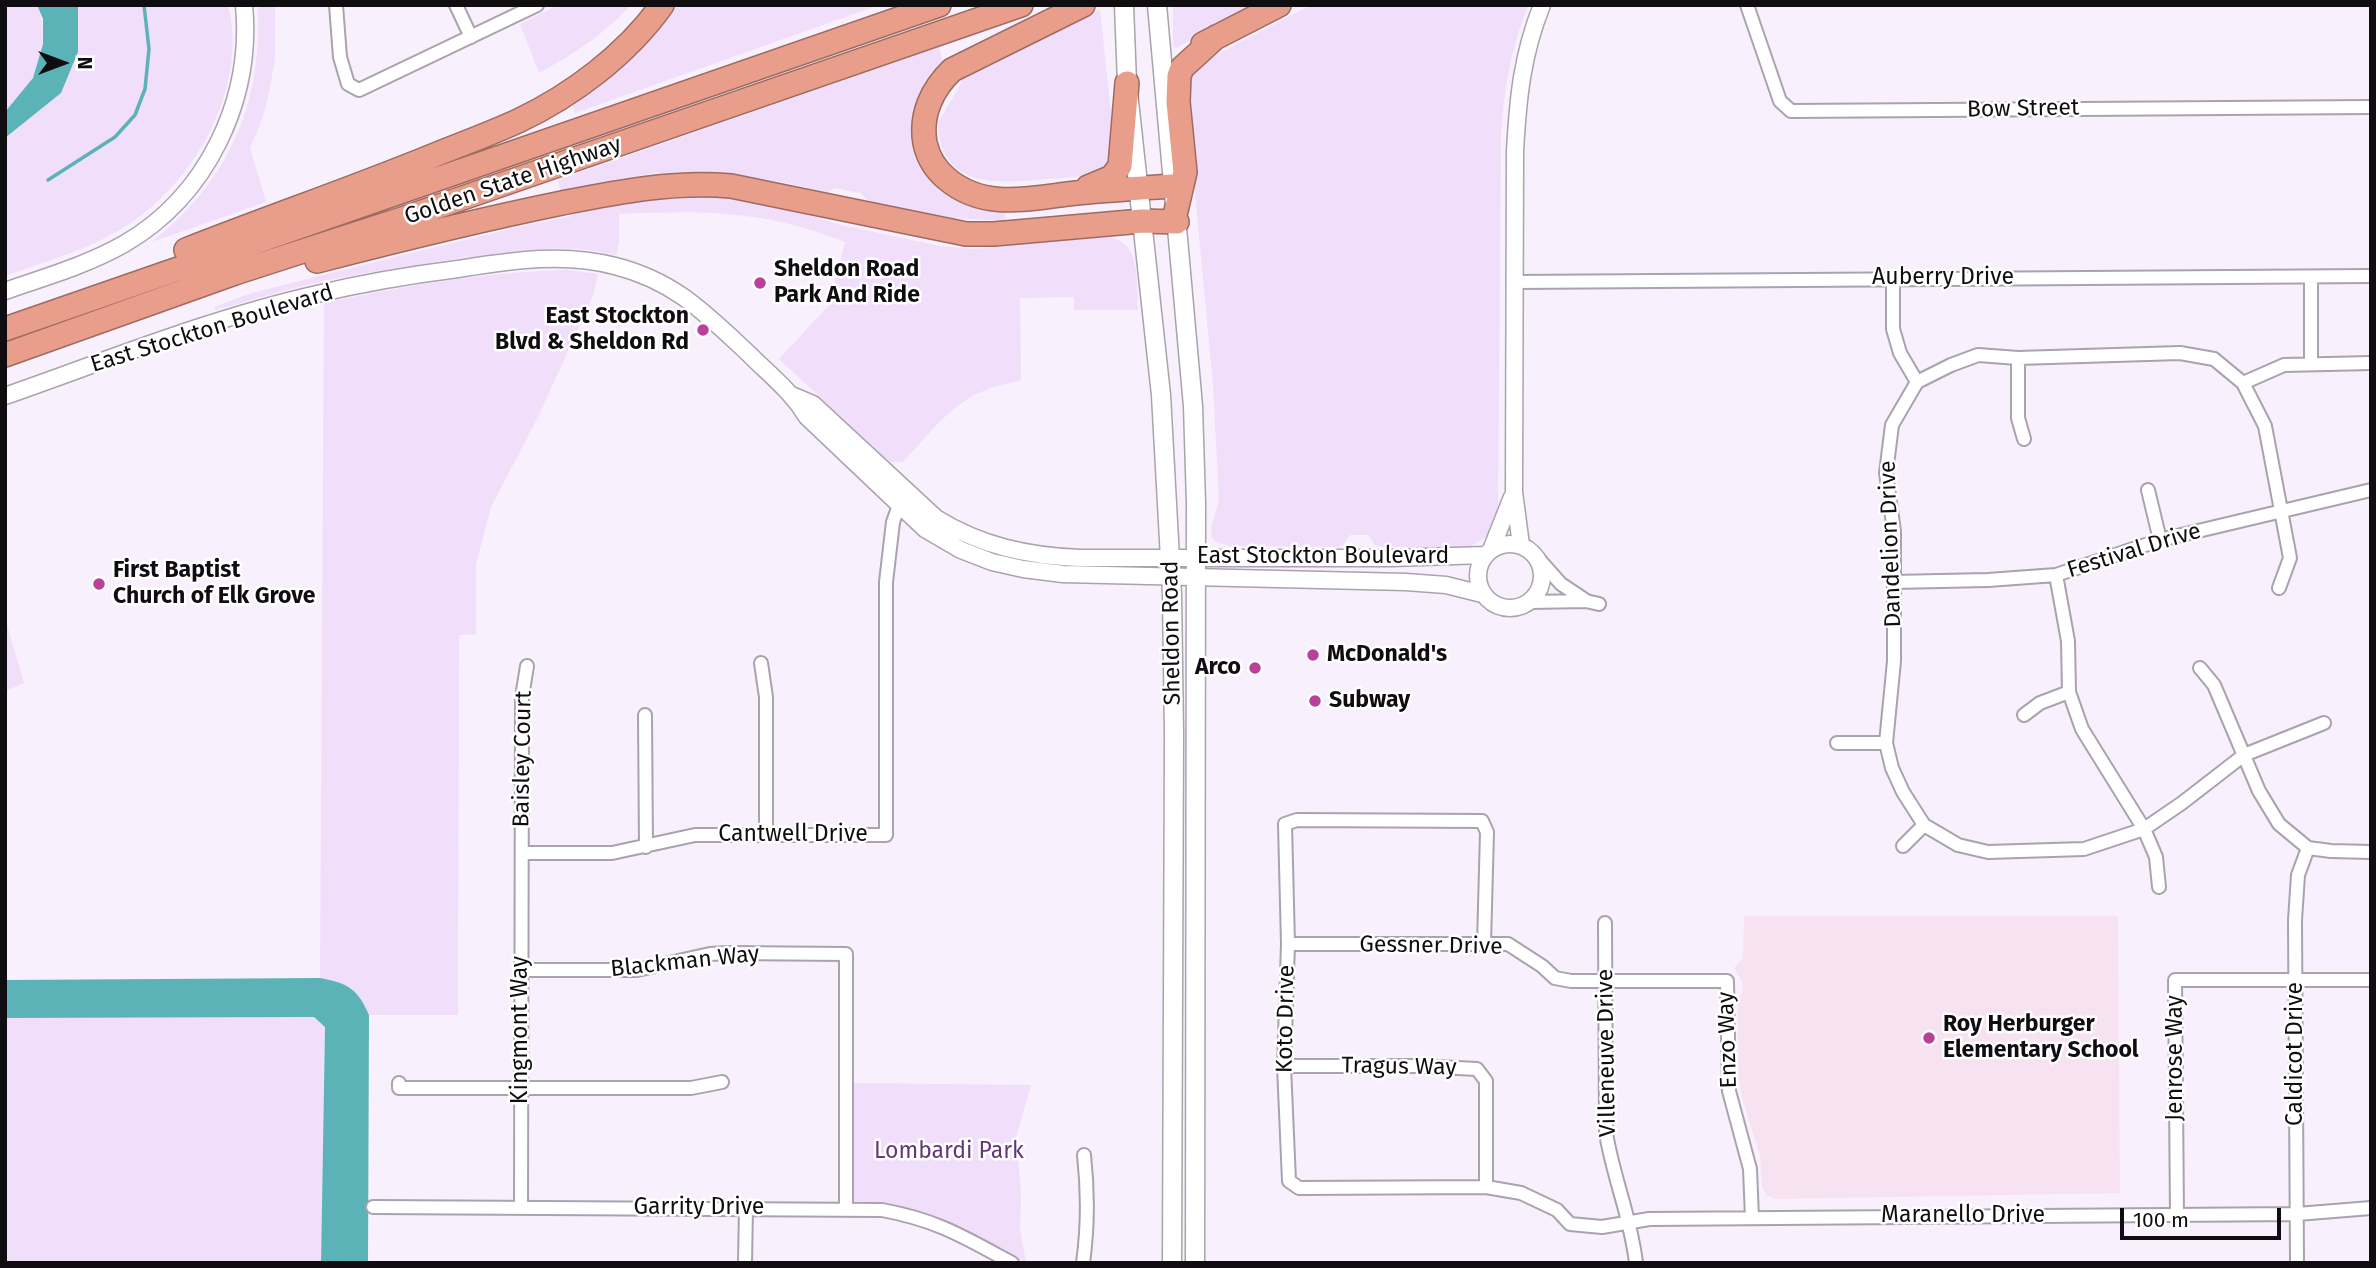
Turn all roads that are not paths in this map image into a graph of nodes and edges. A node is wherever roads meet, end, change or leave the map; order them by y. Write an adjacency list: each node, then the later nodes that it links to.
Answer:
1 (244, 5): 29 (street)
2 (336, 5): 14 (street)
3 (456, 5): 14 (street)
4 (537, 5): 14 (street)
5 (662, 5): 30 (highway)
6 (939, 5): 30 (highway, Golden State Highway)
7 (1021, 5): 24 (highway, Golden State Highway)
8 (1083, 5): 21 (highway)
9 (1157, 5): 16 (main road, Sheldon Road)
10 (1279, 5): 15 (highway)
11 (1542, 5): 28 (street)
12 (1747, 5): 18 (street, Bow Street)
13 (1125, 12): 17 (main road, Sheldon Road)
14 (471, 37)
15 (1216, 37): 16 (highway); 22 (highway)
16 (1163, 80): 19 (main road, Sheldon Road)
17 (1127, 83): 20 (main road, Sheldon Road); 21 (highway)
18 (2371, 107)
19 (1173, 186): 20 (highway); 22 (main road, Sheldon Road)
20 (1138, 188): 21 (highway); 23 (main road, Sheldon Road)
21 (1069, 194)
22 (1176, 216): 23 (highway); 48 (main road, Sheldon Road)
23 (1142, 221): 24 (highway); 47 (main road, Sheldon Road)
24 (235, 273): 31 (highway, Golden State Highway)
25 (2371, 276): 26 (street, Auberry Drive)
26 (2311, 277): 27 (street, Auberry Drive); 33 (street)
27 (1893, 278): 28 (street, Auberry Drive); 35 (street)
28 (1515, 282): 41 (street)
29 (5, 291)
30 (9, 328)
31 (5, 355)
32 (2018, 358): 35 (street); 36 (street); 38 (street)
33 (2311, 363): 34 (street); 36 (street)
34 (2371, 363)
35 (1917, 382): 55 (street, Dandelion Drive)
36 (2243, 383): 43 (street)
37 (5, 396): 42 (street, East Stockton Boulevard)
38 (2024, 439)
39 (2148, 490): 44 (street)
40 (2371, 490): 43 (street, Festival Drive)
41 (1514, 492): 45 (street); 46 (street)
42 (902, 498): 47 (street, East Stockton Boulevard); 52 (street, East Stockton Boulevard); 71 (street, Cantwell Drive)
43 (2280, 512): 44 (street, Festival Drive); 56 (street)
44 (2160, 540): 51 (street, Festival Drive)
45 (1521, 545): 46 (street); 49 (street)
46 (1488, 553): 50 (street, East Stockton Boulevard); 57 (street)
47 (1170, 557): 48 (street, East Stockton Boulevard); 52 (main road, Sheldon Road)
48 (1197, 557): 50 (street, East Stockton Boulevard); 53 (main road, Sheldon Road)
49 (1537, 557): 58 (street); 58 (street)
50 (1391, 558): 54 (street)
51 (2056, 575): 55 (street, Festival Drive); 62 (street)
52 (1171, 578): 53 (street, East Stockton Boulevard); 103 (main road, Sheldon Road)
53 (1197, 578): 54 (street, East Stockton Boulevard); 104 (main road, Sheldon Road)
54 (1279, 579): 57 (street, East Stockton Boulevard)
55 (1893, 582): 67 (street, Dandelion Drive)
56 (2279, 588)
57 (1482, 594): 58 (street)
58 (1529, 602)
59 (761, 663): 71 (street)
60 (527, 666): 76 (street, Baisley Court)
61 (2200, 668): 68 (street)
62 (2069, 692): 64 (street); 70 (street)
63 (645, 715): 73 (street)
64 (2024, 715)
65 (2324, 723): 68 (street, Dandelion Drive)
66 (1837, 743): 67 (street)
67 (1886, 743): 69 (street, Dandelion Drive)
68 (2244, 755): 70 (street, Dandelion Drive); 74 (street)
69 (1924, 825): 70 (street, Dandelion Drive); 72 (street)
70 (2144, 828): 77 (street)
71 (766, 835): 73 (street, Cantwell Drive)
72 (1903, 846)
73 (646, 847): 76 (street, Cantwell Drive)
74 (2308, 848): 75 (street); 82 (street, Caldicot Drive)
75 (2371, 852)
76 (522, 853): 81 (street, Kingmont Way)
77 (2159, 887)
78 (1605, 923): 84 (street, Villeneuve Drive)
79 (1288, 944): 80 (street, Gessner Drive); 80 (street, Koto Drive); 85 (street, Koto Drive)
80 (1484, 944): 84 (street, Gessner Drive)
81 (522, 970): 88 (street, Kingmont Way); 94 (street, Blackman Way)
82 (2295, 979): 83 (street); 96 (street, Caldicot Drive); 97 (street, Jenrose Way)
83 (2371, 980)
84 (1605, 982): 98 (street, Enzo Way); 99 (street, Villeneuve Drive)
85 (1284, 1066): 90 (street, Tragus Way); 90 (street, Koto Drive)
86 (722, 1082): 88 (street)
87 (399, 1083): 88 (street)
88 (521, 1088): 92 (street, Kingmont Way)
89 (1084, 1155): 102 (street)
90 (1486, 1187): 99 (street, Koto Drive)
91 (373, 1207): 92 (street, Garrity Drive)
92 (521, 1208): 93 (street, Garrity Drive)
93 (746, 1208): 94 (street, Garrity Drive); 100 (street)
94 (846, 1208): 101 (street, Garrity Drive)
95 (2371, 1208): 96 (street, Maranello Drive)
96 (2297, 1214): 97 (street, Maranello Drive); 106 (street, Caldicot Drive)
97 (2177, 1215): 98 (street, Maranello Drive)
98 (1752, 1217): 99 (street, Maranello Drive)
99 (1630, 1222): 105 (street, Villeneuve Drive)
100 (746, 1263)
101 (1012, 1263)
102 (1083, 1263)
103 (1172, 1263)
104 (1195, 1263)
105 (1636, 1263)
106 (2297, 1263)

